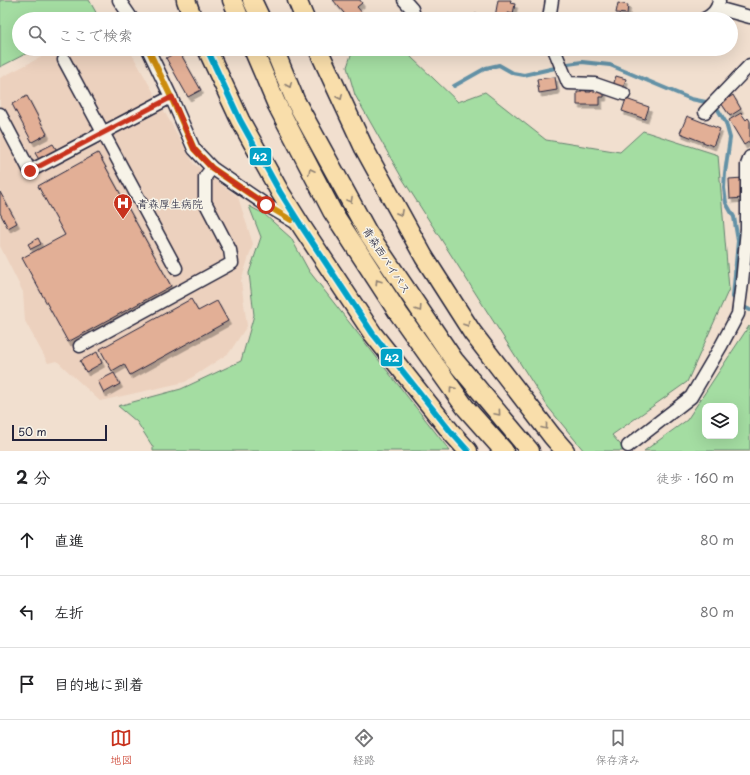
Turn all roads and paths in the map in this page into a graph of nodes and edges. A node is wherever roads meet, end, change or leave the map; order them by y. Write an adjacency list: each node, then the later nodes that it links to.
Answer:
1 (119, 0): 9 (street)
2 (186, 0): 10 (highway)
3 (232, 0): 11 (highway)
4 (252, 0): 12 (highway)
5 (297, 0): 13 (highway)
6 (404, 0): 14 (street)
7 (552, 0): 15 (street)
8 (718, 4): 17 (street)
9 (127, 12)
10 (190, 12)
11 (237, 12)
12 (258, 12)
13 (302, 12)
14 (413, 12)
15 (550, 12)
16 (738, 12): 18 (street)
17 (738, 12)
18 (750, 17)
19 (152, 56): 28 (street)
20 (210, 56): 34 (highway)
21 (256, 56): 39 (highway, 青森西バイパス, one-way to 21)
22 (277, 56): 40 (highway, 青森西バイパス, one-way to 40)
23 (321, 56): 41 (highway, one-way to 41)
24 (557, 56): 27 (street)
25 (64, 60): 31 (street)
26 (750, 64): 29 (street)
27 (624, 94)
28 (172, 97): 31 (street); 33 (street)
29 (705, 112)
30 (0, 114): 31 (street)
31 (104, 133): 35 (street)
32 (750, 157): 37 (street)
33 (212, 168): 34 (street); 36 (street)
34 (302, 227): 38 (highway)
35 (176, 268)
36 (80, 346)
37 (628, 446)
38 (468, 451)
39 (504, 451)
40 (530, 451)
41 (565, 451)

